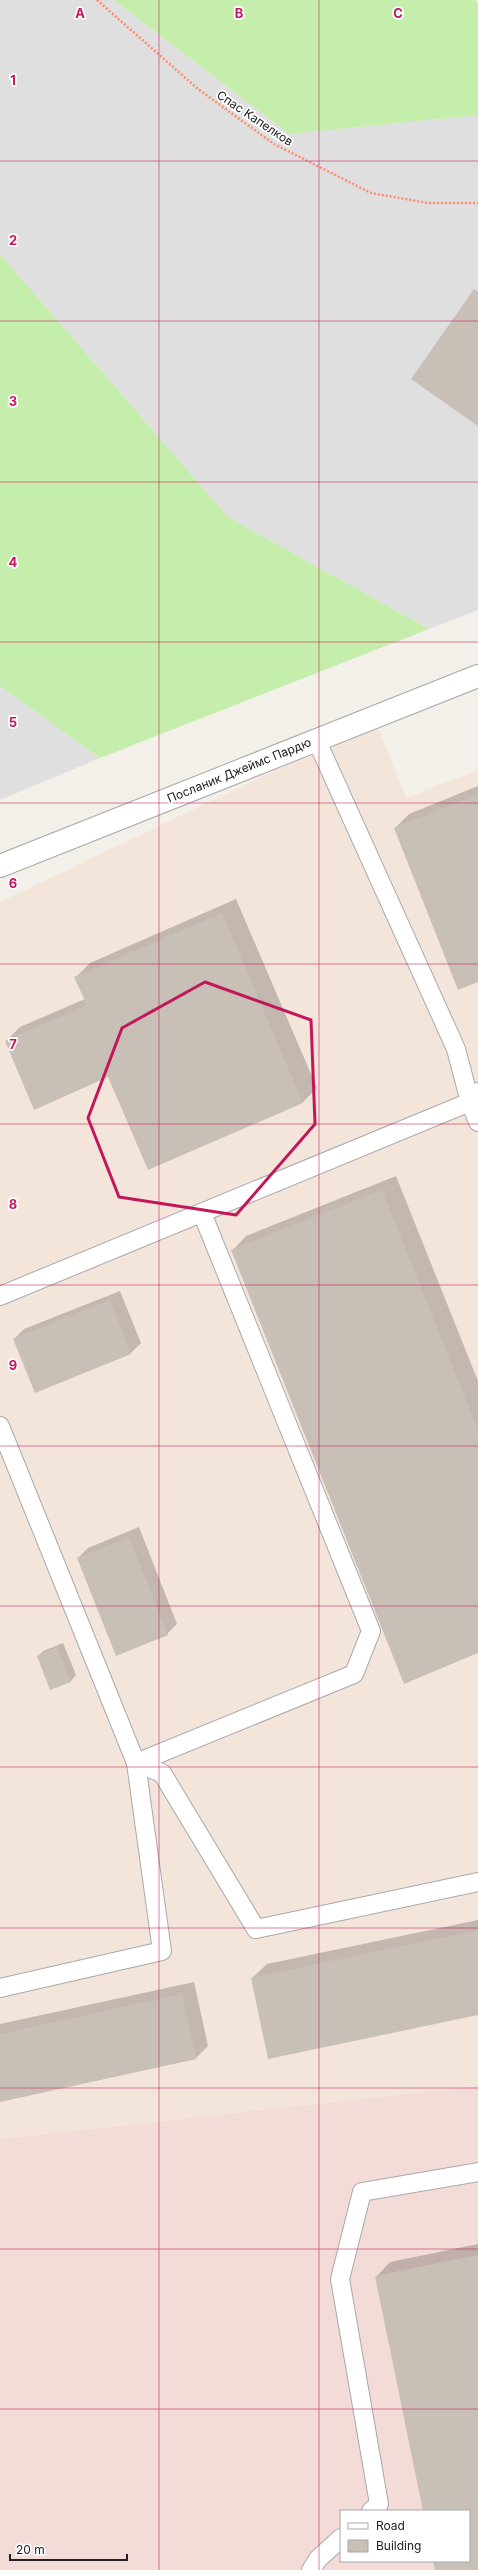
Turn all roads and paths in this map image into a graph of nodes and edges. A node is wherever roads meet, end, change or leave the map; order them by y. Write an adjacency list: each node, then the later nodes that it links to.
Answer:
1 (97, 0): 2 (path, Спас Капелков)
2 (478, 203)
3 (478, 676): 4 (street, Посланик Джеймс Пардю)
4 (316, 739): 5 (street, Посланик Джеймс Пардю); 6 (lane)
5 (0, 866)
6 (474, 1097): 7 (lane); 8 (lane)
7 (478, 1122)
8 (202, 1213): 9 (lane); 11 (lane)
9 (0, 1296)
10 (0, 1426): 11 (lane)
11 (136, 1763): 12 (lane); 13 (lane)
12 (478, 1882)
13 (0, 1988)
14 (478, 2172): 15 (lane)
15 (372, 2510)
16 (340, 2539): 17 (lane)
17 (311, 2570)

